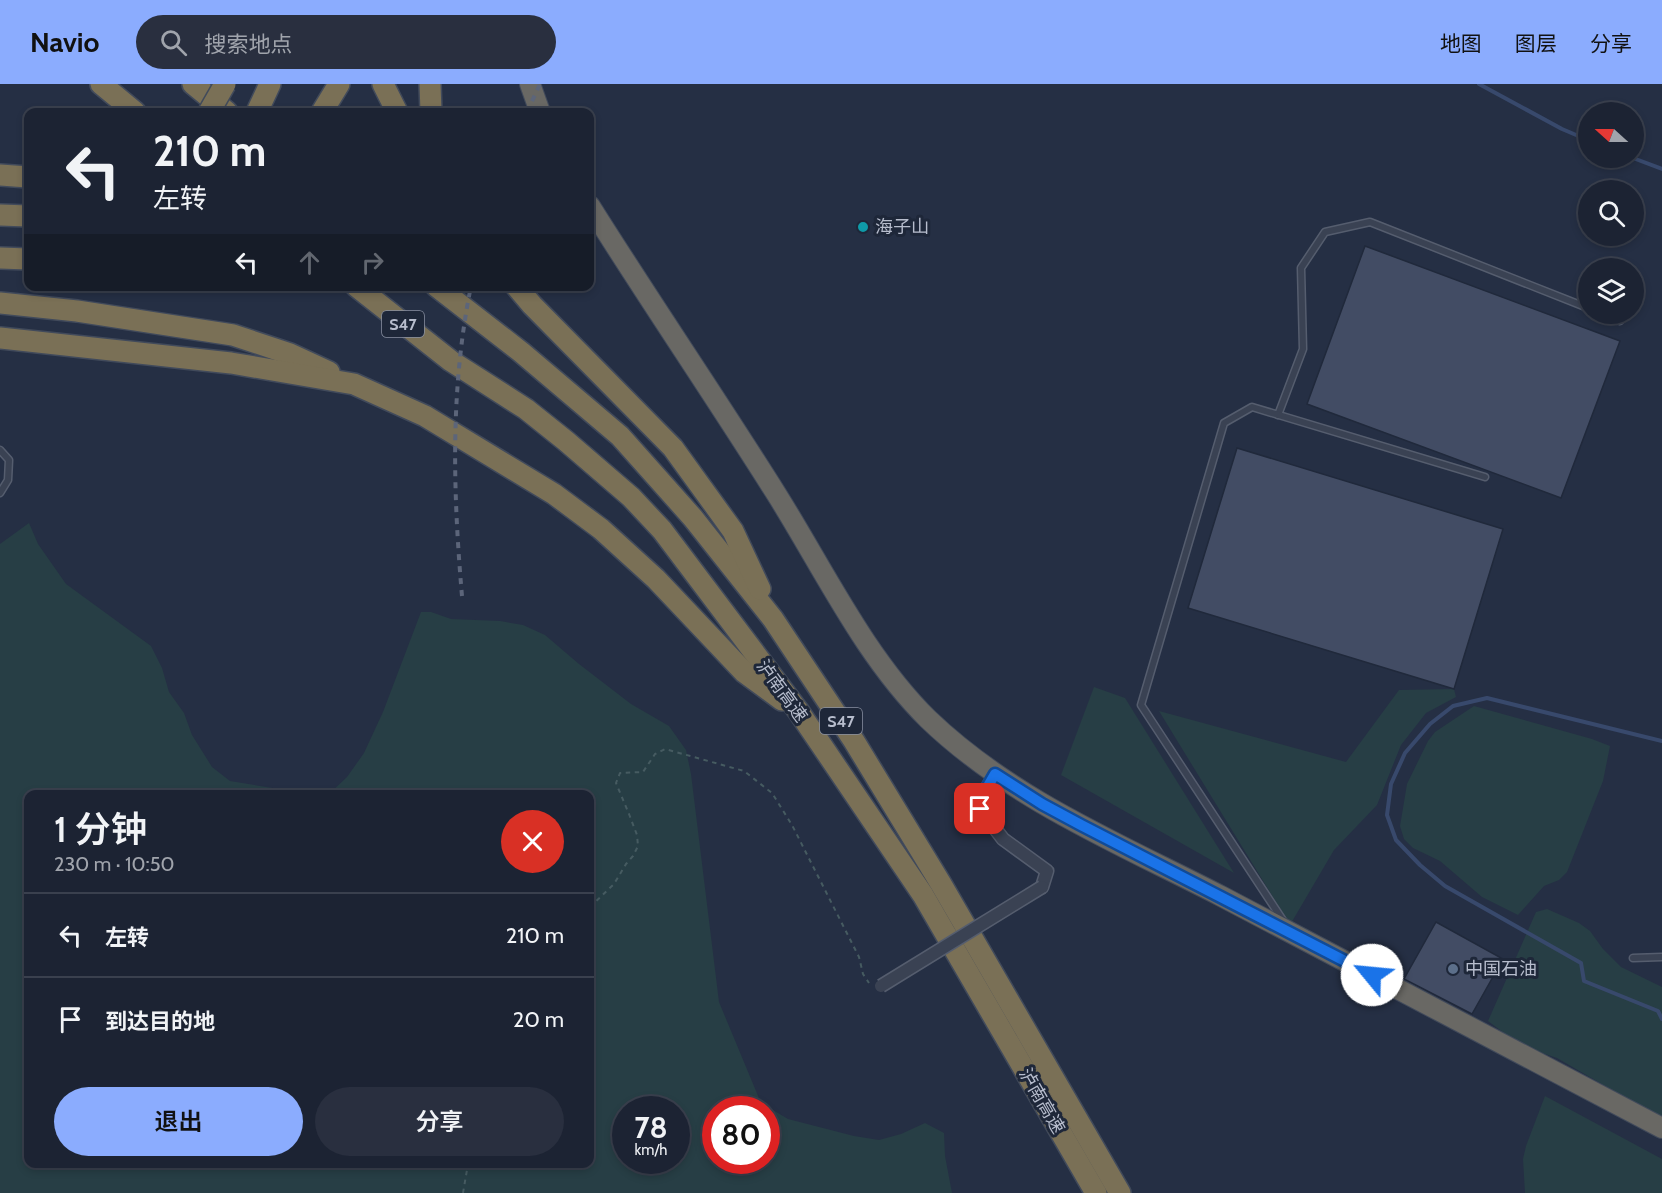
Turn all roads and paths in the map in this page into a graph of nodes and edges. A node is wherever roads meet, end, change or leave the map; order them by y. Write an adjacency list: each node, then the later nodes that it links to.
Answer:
1 (101, 84): 9 (highway)
2 (194, 84): 11 (highway)
3 (225, 84): 10 (highway, bridge)
4 (270, 84): 12 (highway)
5 (339, 84): 13 (highway)
6 (383, 84): 14 (highway)
7 (430, 84): 15 (highway)
8 (530, 84): 16 (highway)
9 (130, 108)
10 (211, 108)
11 (222, 108)
12 (259, 108)
13 (324, 108)
14 (395, 108)
15 (431, 108)
16 (539, 108)
17 (0, 175): 18 (highway)
18 (24, 177)
19 (594, 212): 37 (highway)
20 (0, 215): 21 (highway)
21 (24, 216)
22 (0, 258): 23 (highway)
23 (24, 259)
24 (362, 291): 36 (highway, 泸南高速 / S47)
25 (442, 291): 35 (highway, 泸南高速 / S47)
26 (520, 291): 35 (highway)
27 (0, 303): 30 (highway)
28 (1578, 304): 31 (lane)
29 (0, 338): 30 (highway)
30 (354, 384): 36 (highway)
31 (1278, 415): 33 (lane); 39 (lane)
32 (0, 450): 34 (lane)
33 (1485, 477)
34 (0, 493)
35 (774, 619): 47 (highway, 泸南高速 / S47)
36 (799, 712): 46 (highway, 泸南高速 / S47)
37 (995, 774): 39 (highway); 42 (street, bridge)
38 (594, 904): 42 (path)
39 (1291, 933): 43 (highway)
40 (1662, 957): 41 (lane)
41 (1634, 958)
42 (881, 986)
43 (1662, 1128)
44 (467, 1168): 45 (path)
45 (463, 1193)
46 (1096, 1193)
47 (1120, 1193)

